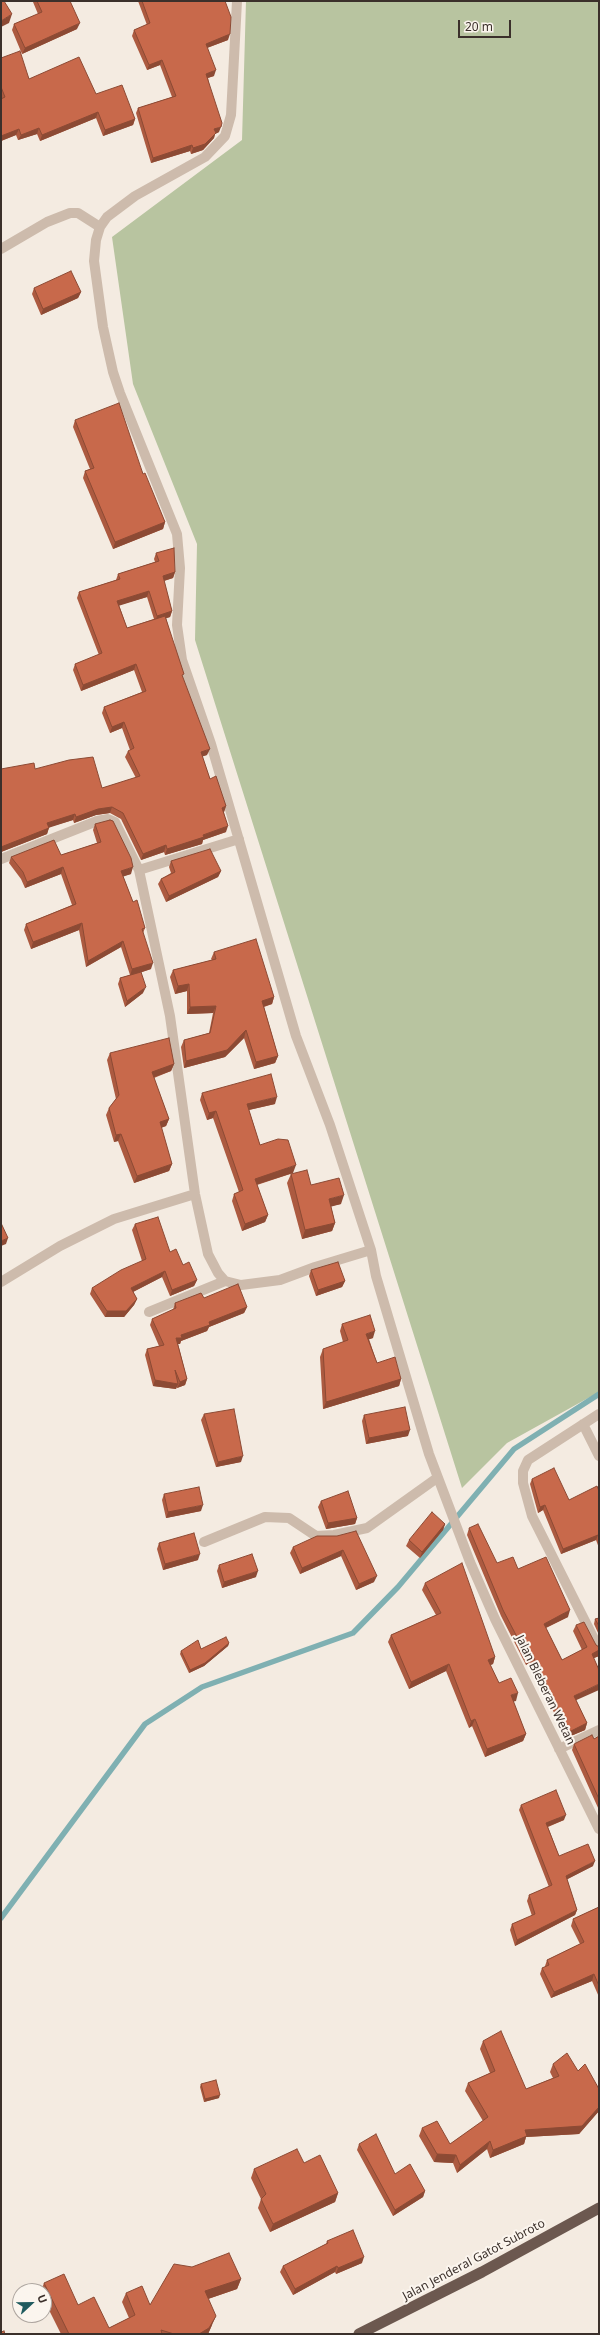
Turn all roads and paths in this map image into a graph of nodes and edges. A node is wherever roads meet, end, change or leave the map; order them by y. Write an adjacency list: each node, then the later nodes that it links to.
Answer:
1 (238, 1): 2 (street)
2 (100, 227): 3 (street); 4 (street, Jalan Bleberan Wetan)
3 (1, 249)
4 (239, 839): 6 (street); 8 (street, Jalan Bleberan Wetan)
5 (1, 859): 6 (street)
6 (139, 870): 7 (street)
7 (196, 1194): 9 (street); 10 (street)
8 (371, 1250): 9 (street); 15 (street, Jalan Bleberan Wetan)
9 (225, 1281): 11 (street)
10 (1, 1282)
11 (149, 1312)
12 (599, 1414): 13 (street)
13 (584, 1424): 14 (street); 17 (street)
14 (599, 1456)
15 (437, 1478): 16 (street); 19 (street, Jalan Bleberan Wetan)
16 (204, 1542)
17 (599, 1649)
18 (599, 1730): 19 (street)
19 (559, 1749): 20 (street, Jalan Bleberan Wetan)
20 (599, 1829)
21 (599, 2208): 22 (highway, Jalan Jenderal Gatot Subroto)
22 (359, 2334)

